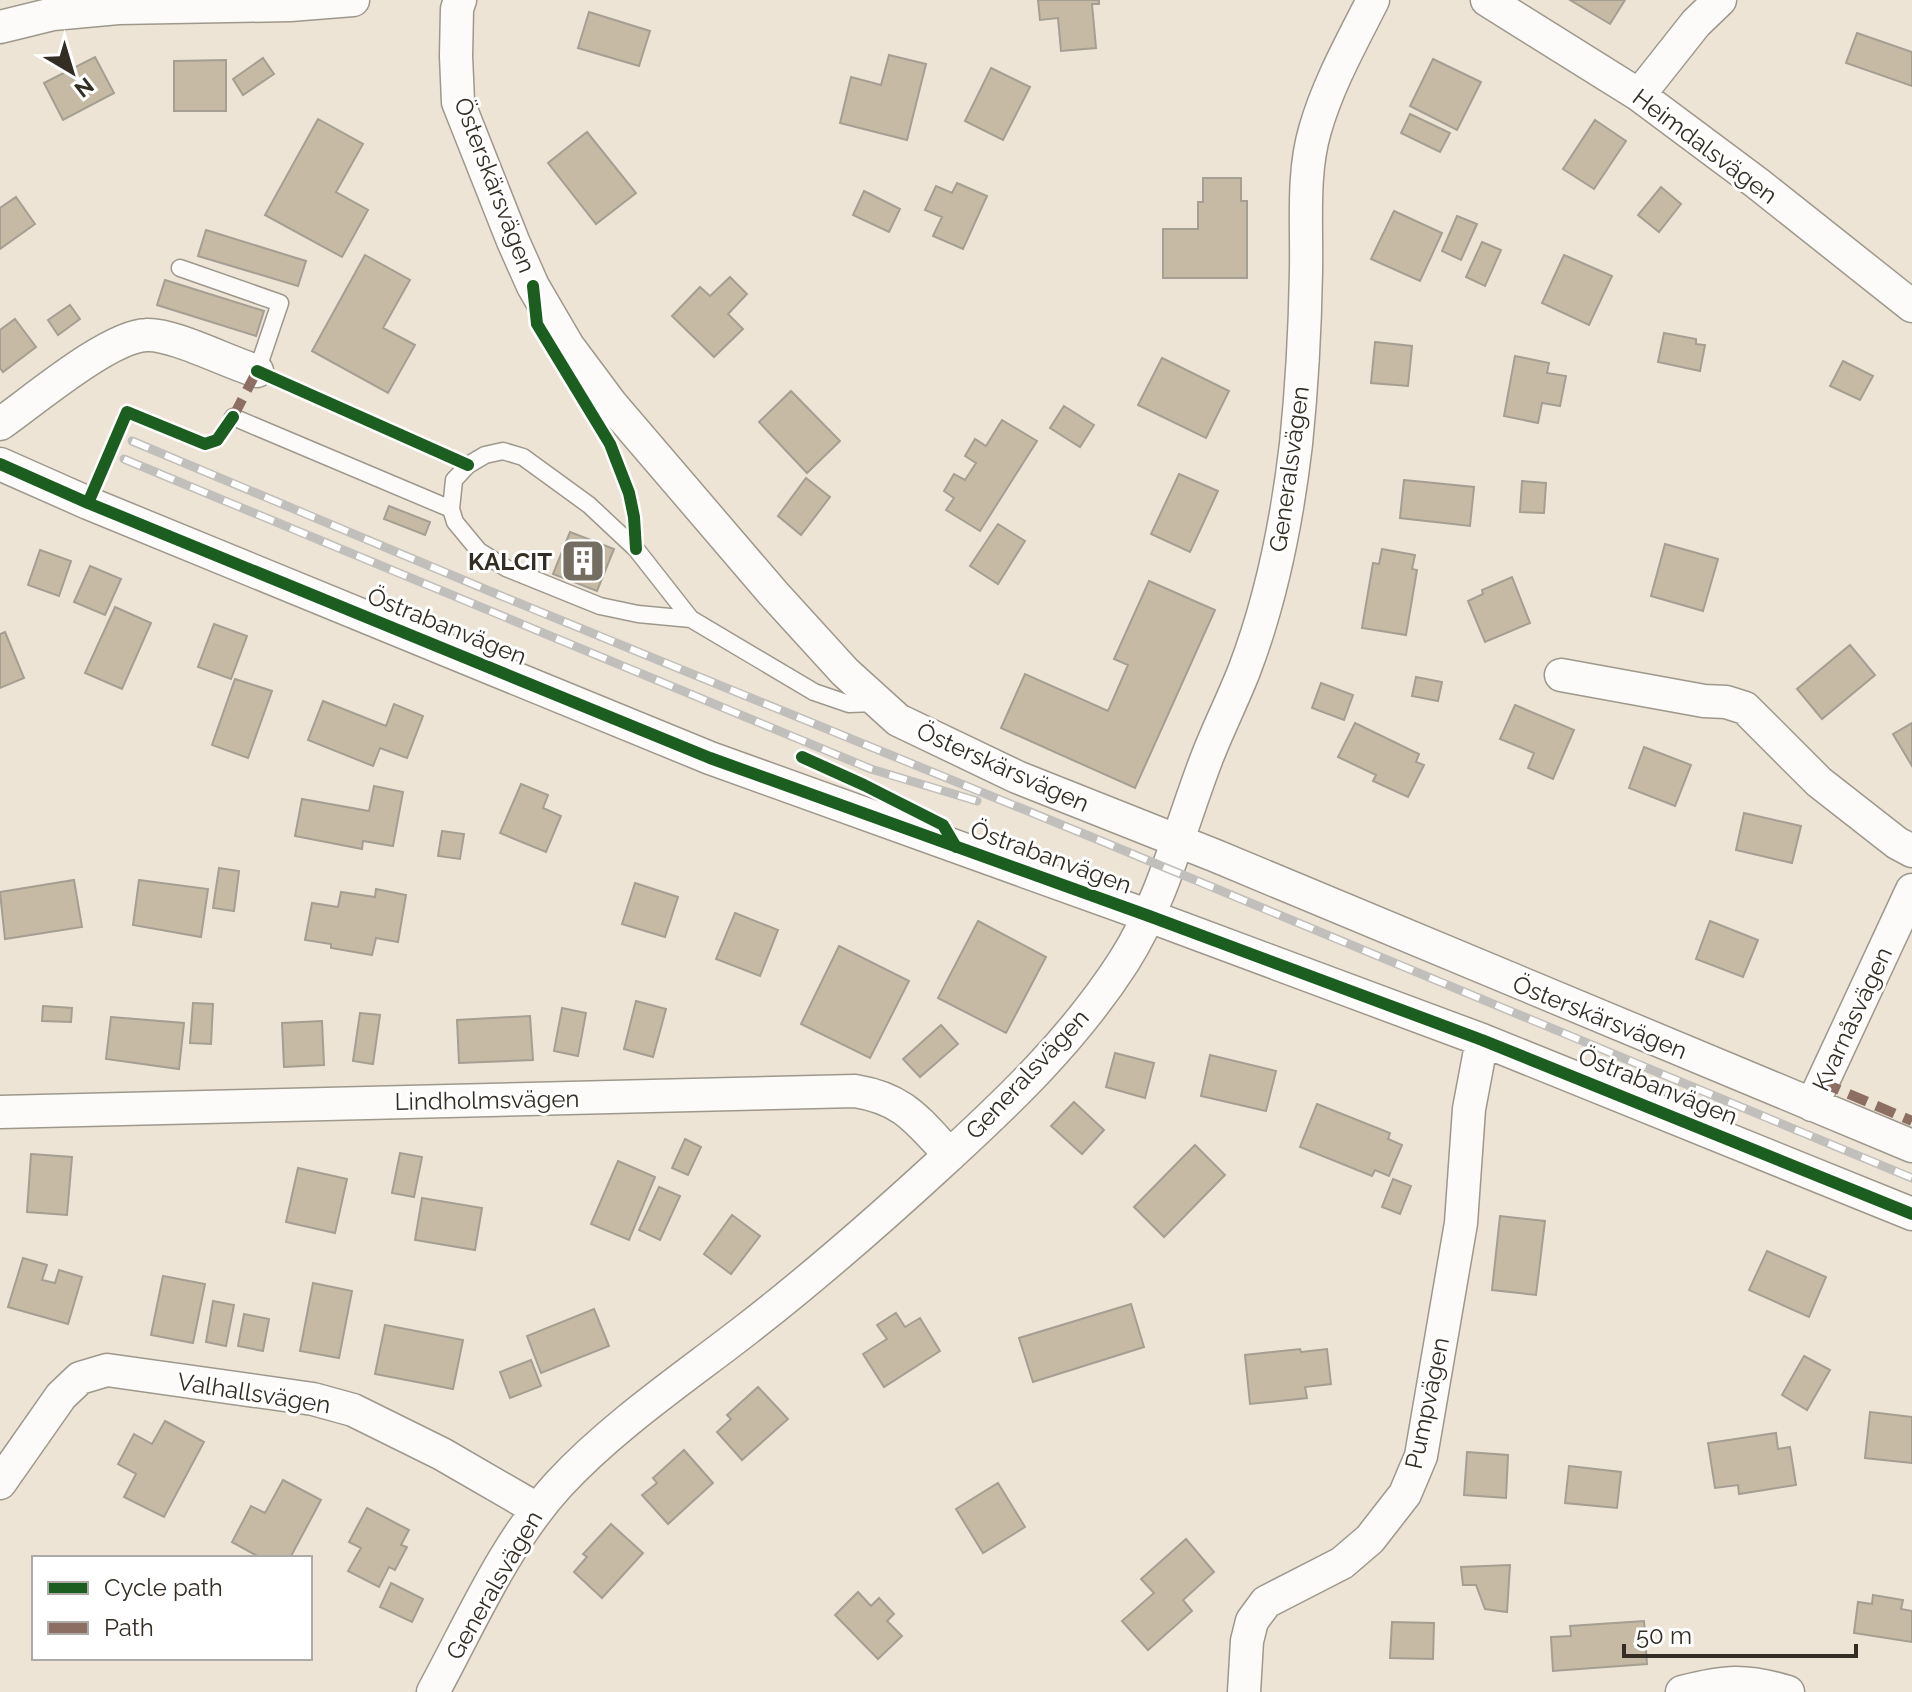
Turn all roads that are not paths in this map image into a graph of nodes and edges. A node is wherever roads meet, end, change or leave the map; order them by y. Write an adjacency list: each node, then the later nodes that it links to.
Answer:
1 (353, 0): 6 (street)
2 (460, 0): 17 (street, Österskärsvägen)
3 (1373, 0): 18 (street, Generalsvägen)
4 (1487, 0): 7 (street, Heimdalsvägen)
5 (1720, 0): 7 (street)
6 (0, 27)
7 (1639, 95): 9 (street, Heimdalsvägen)
8 (180, 268): 10 (lane)
9 (1912, 306)
10 (257, 371): 12 (street)
11 (233, 417): 14 (lane)
12 (0, 424)
13 (0, 464): 21 (street, Östrabanvägen)
14 (451, 509): 15 (lane); 15 (lane)
15 (691, 619): 17 (lane)
16 (1561, 675): 19 (street)
17 (879, 703): 18 (street, Österskärsvägen)
18 (1179, 841): 21 (street, Generalsvägen); 23 (street, Österskärsvägen)
19 (1912, 851)
20 (1912, 890): 23 (street, Kvarnåsvägen)
21 (1149, 916): 22 (street, Östrabanvägen); 26 (street, Generalsvägen)
22 (1482, 1040): 27 (street, Östrabanvägen); 31 (street, Pumpvägen)
23 (1812, 1105): 25 (street, Österskärsvägen)
24 (0, 1112): 26 (street, Lindholmsvägen)
25 (1912, 1146)
26 (950, 1155): 29 (street, Generalsvägen)
27 (1912, 1214)
28 (0, 1483): 29 (street, Valhallsvägen)
29 (537, 1509): 30 (street, Generalsvägen)
30 (433, 1692)
31 (1244, 1692)
32 (1682, 1692): 33 (street)
33 (1788, 1692)

